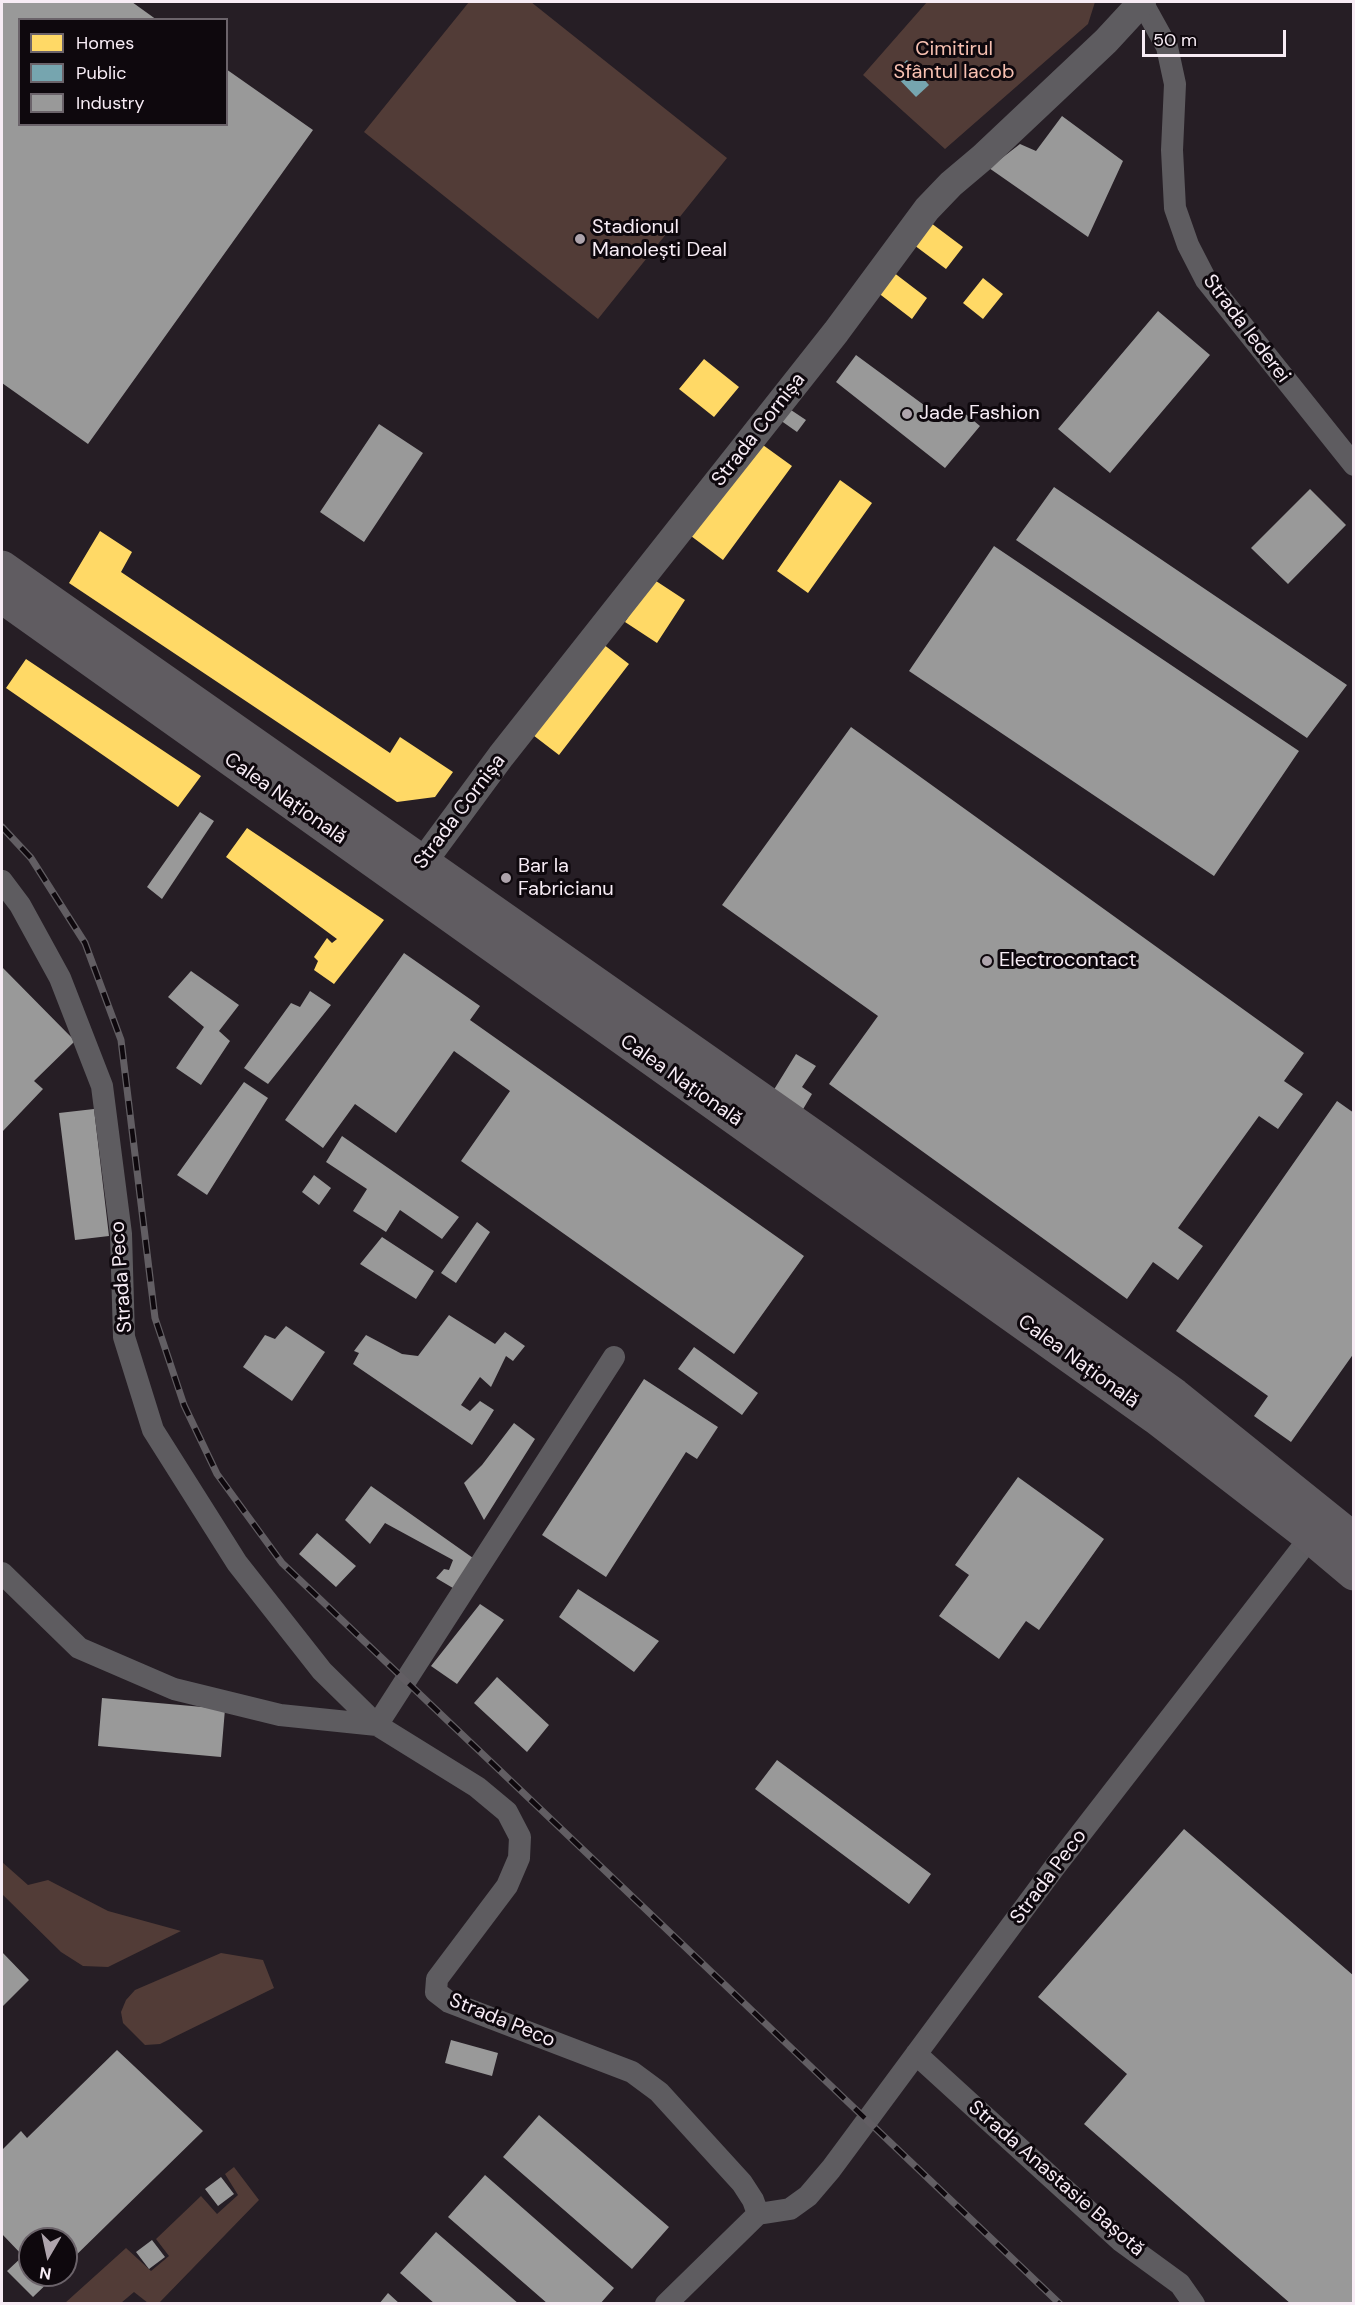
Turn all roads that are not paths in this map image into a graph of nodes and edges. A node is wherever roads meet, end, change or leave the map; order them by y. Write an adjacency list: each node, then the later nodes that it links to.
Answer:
1 (1142, 2): 2 (street, Strada Iederei); 5 (street, Strada Cornișa)
2 (1353, 465)
3 (2, 567): 5 (main road, Calea Națională)
4 (2, 597): 5 (main road, Calea Națională)
5 (415, 873): 8 (main road, Calea Națională)
6 (2, 881): 12 (street, Strada Peco)
7 (614, 1358): 12 (street)
8 (1319, 1526): 9 (main road, Calea Națională); 11 (main road, Calea Națională); 13 (street, Strada Peco)
9 (1353, 1539)
10 (2, 1573): 12 (street, Strada Peco)
11 (1353, 1574)
12 (377, 1725): 14 (street, Strada Peco)
13 (916, 2054): 14 (street, Strada Peco); 16 (street, Strada Anastasie Bașotă)
14 (758, 2214): 15 (street)
15 (666, 2304)
16 (1194, 2304)

